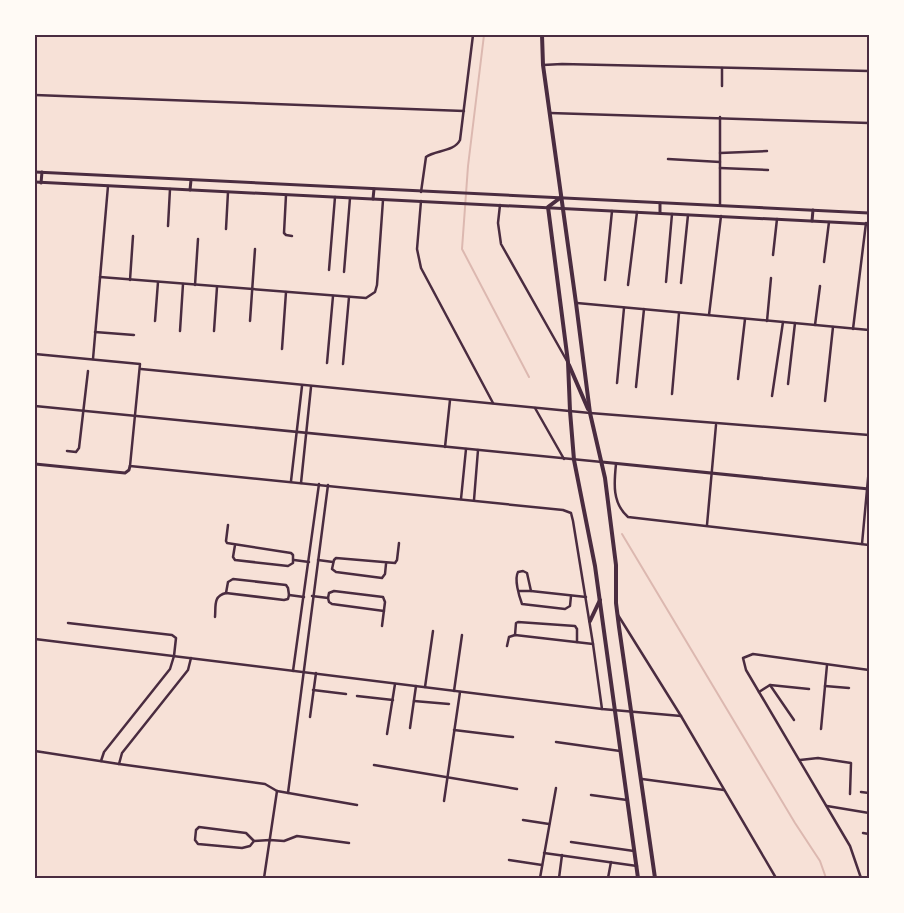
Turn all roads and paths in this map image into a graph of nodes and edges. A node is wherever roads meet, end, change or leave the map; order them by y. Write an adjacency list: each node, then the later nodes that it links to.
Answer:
1 (473, 35): 8 (street)
2 (542, 35): 3 (main road)
3 (543, 65): 4 (street); 9 (main road)
4 (722, 68): 5 (street); 6 (street)
5 (869, 71)
6 (722, 86)
7 (35, 95): 8 (street)
8 (464, 111): 28 (street)
9 (550, 114): 10 (street); 32 (main road)
10 (720, 117): 11 (street); 13 (street)
11 (869, 123)
12 (767, 152): 13 (street)
13 (720, 153): 15 (street)
14 (668, 159): 15 (street)
15 (720, 162): 16 (street)
16 (720, 168): 17 (street); 38 (street)
17 (768, 170)
18 (35, 172): 19 (street)
19 (42, 172): 20 (street); 22 (street)
20 (190, 180): 25 (street); 26 (street)
21 (35, 182): 22 (street)
22 (41, 182): 23 (street)
23 (108, 186): 24 (street); 63 (street)
24 (170, 189): 26 (street); 53 (street)
25 (374, 189): 28 (street); 33 (street)
26 (190, 190): 27 (street)
27 (228, 192): 29 (street); 54 (street)
28 (421, 192): 32 (street)
29 (286, 195): 30 (street); 56 (street)
30 (335, 197): 31 (street); 61 (street)
31 (350, 198): 33 (street); 62 (street)
32 (560, 198): 36 (street); 39 (main road); 40 (main road)
33 (374, 199): 34 (street)
34 (383, 200): 35 (street); 78 (street)
35 (421, 201): 37 (street); 116 (street)
36 (660, 202): 38 (street); 44 (street)
37 (500, 205): 39 (street); 101 (street)
38 (720, 206): 41 (street)
39 (548, 207): 40 (street); 101 (main road)
40 (563, 208): 42 (street); 79 (main road)
41 (813, 210): 45 (street); 50 (street)
42 (612, 211): 43 (street); 66 (street)
43 (637, 212): 44 (street); 72 (street)
44 (660, 213): 46 (street)
45 (869, 213)
46 (672, 214): 47 (street); 68 (street)
47 (688, 214): 48 (street); 69 (street)
48 (721, 216): 49 (street); 83 (street)
49 (777, 219): 50 (street); 59 (street)
50 (812, 221): 51 (street)
51 (829, 222): 52 (street); 60 (street)
52 (867, 224): 92 (street)
53 (168, 226)
54 (226, 230)
55 (133, 236): 65 (street)
56 (292, 236)
57 (198, 239): 71 (street)
58 (255, 249): 75 (street)
59 (773, 255)
60 (824, 262)
61 (329, 270)
62 (344, 272)
63 (100, 277): 65 (street); 96 (street)
64 (771, 278): 87 (street)
65 (130, 280): 67 (street)
66 (605, 280)
67 (158, 282): 70 (street); 85 (street)
68 (666, 282)
69 (681, 283)
70 (183, 284): 71 (street); 94 (street)
71 (195, 285): 73 (street)
72 (628, 285)
73 (218, 286): 75 (street); 95 (street)
74 (820, 286): 90 (street)
75 (252, 289): 76 (street); 86 (street)
76 (286, 292): 77 (street); 98 (street)
77 (333, 296): 78 (street); 102 (street)
78 (349, 297): 103 (street)
79 (576, 303): 80 (street); 121 (main road)
80 (624, 308): 81 (street); 107 (street)
81 (644, 309): 82 (street); 111 (street)
82 (679, 313): 83 (street); 112 (street)
83 (710, 316): 84 (street)
84 (746, 319): 87 (street); 106 (street)
85 (155, 321)
86 (250, 321)
87 (766, 321): 88 (street)
88 (782, 322): 89 (street); 113 (street)
89 (795, 323): 90 (street); 108 (street)
90 (815, 325): 91 (street)
91 (833, 327): 92 (street); 115 (street)
92 (853, 329): 93 (street)
93 (869, 330)
94 (180, 331)
95 (214, 331)
96 (95, 332): 97 (street); 100 (street)
97 (134, 335)
98 (282, 349)
99 (35, 354): 100 (street)
100 (93, 359): 104 (street)
101 (568, 362): 120 (main road); 121 (main road)
102 (327, 363)
103 (343, 364)
104 (140, 369): 109 (street); 122 (street)
105 (88, 371): 119 (street)
106 (738, 379)
107 (617, 383)
108 (788, 384)
109 (302, 386): 110 (street); 124 (street)
110 (311, 387): 114 (street); 125 (street)
111 (636, 387)
112 (672, 394)
113 (772, 396)
114 (450, 400): 116 (street); 127 (street)
115 (825, 401)
116 (494, 404): 118 (street)
117 (35, 406): 119 (street)
118 (534, 408): 120 (street); 131 (street)
119 (84, 410): 122 (street); 130 (street)
120 (570, 411): 121 (street); 132 (main road)
121 (590, 414): 123 (street); 133 (main road)
122 (135, 416): 124 (street); 136 (street)
123 (716, 425): 126 (street); 138 (street)
124 (296, 432): 125 (street); 139 (street)
125 (306, 434): 127 (street); 140 (street)
126 (869, 435)
127 (445, 447): 128 (street)
128 (466, 449): 129 (street); 144 (street)
129 (478, 450): 131 (street); 145 (street)
130 (67, 451)
131 (564, 459): 132 (street)
132 (574, 460): 133 (street); 166 (main road)
133 (602, 462): 135 (street); 168 (main road)
134 (35, 464): 136 (street)
135 (616, 464): 138 (street); 147 (street)
136 (130, 466): 139 (street)
137 (869, 468): 143 (street)
138 (712, 473): 143 (street); 147 (street)
139 (291, 481): 140 (street)
140 (301, 483): 141 (street)
141 (319, 484): 142 (street); 154 (street)
142 (328, 485): 144 (street); 153 (street)
143 (868, 489): 150 (street)
144 (461, 499): 145 (street)
145 (474, 500): 164 (street)
146 (228, 525): 149 (street)
147 (707, 526): 150 (street)
148 (399, 543): 156 (street)
149 (235, 544): 152 (street); 152 (street)
150 (862, 544): 151 (street)
151 (869, 545)
152 (294, 560): 154 (street)
153 (318, 560): 155 (street); 161 (street)
154 (309, 562): 163 (street)
155 (333, 562): 156 (street); 156 (street)
156 (386, 564)
157 (519, 591): 158 (street); 158 (street); 162 (street)
158 (531, 591): 162 (street)
159 (226, 593): 160 (street); 160 (street); 169 (street)
160 (289, 595): 163 (street)
161 (312, 596): 165 (street); 185 (street)
162 (571, 596): 164 (street)
163 (304, 597): 184 (street)
164 (586, 597): 170 (street)
165 (328, 598): 167 (street); 167 (street)
166 (600, 600): 170 (main road); 204 (main road)
167 (384, 611): 172 (street)
168 (617, 613): 205 (main road); 206 (street)
169 (215, 617)
170 (590, 621): 178 (street)
171 (68, 622): 180 (street)
172 (382, 626)
173 (433, 631): 191 (street)
174 (462, 635): 195 (street)
175 (515, 635): 177 (street); 177 (street); 179 (street)
176 (35, 639): 180 (street)
177 (577, 642): 178 (street)
178 (593, 644): 203 (street)
179 (507, 646)
180 (174, 656): 181 (street); 218 (street)
181 (191, 658): 184 (street); 219 (street)
182 (827, 665): 183 (street); 190 (street); 197 (street)
183 (869, 670)
184 (294, 671): 185 (street)
185 (303, 672): 186 (street); 228 (street)
186 (316, 674): 187 (street); 194 (street)
187 (395, 684): 189 (street); 200 (street)
188 (770, 685): 193 (street); 197 (street); 208 (street)
189 (416, 686): 191 (street); 201 (street)
190 (825, 686): 192 (street); 210 (street)
191 (426, 687): 195 (street)
192 (849, 688)
193 (810, 689)
194 (313, 690): 198 (street); 207 (street)
195 (454, 691): 196 (street)
196 (460, 692): 203 (street); 211 (street)
197 (759, 692): 217 (street)
198 (346, 694)
199 (357, 696): 200 (street)
200 (393, 700): 212 (street)
201 (414, 701): 202 (street); 209 (street)
202 (449, 704)
203 (602, 709): 204 (street)
204 (615, 710): 205 (street); 216 (main road)
205 (631, 710): 206 (street); 222 (main road)
206 (681, 716): 225 (street)
207 (310, 717)
208 (794, 720)
209 (410, 728)
210 (820, 729)
211 (454, 730): 213 (street); 221 (street)
212 (387, 734)
213 (512, 737)
214 (556, 742): 216 (street)
215 (35, 751): 218 (street)
216 (620, 751): 232 (main road)
217 (800, 760): 230 (street); 235 (street)
218 (101, 762): 219 (street)
219 (119, 764): 226 (street)
220 (374, 765): 221 (street)
221 (448, 776): 224 (street); 233 (street)
222 (640, 779): 225 (street); 258 (main road)
223 (556, 788): 238 (street)
224 (517, 789)
225 (724, 790): 259 (street)
226 (277, 791): 228 (street); 241 (street)
227 (861, 792): 229 (street)
228 (288, 793): 234 (street)
229 (869, 793)
230 (850, 794)
231 (591, 795): 232 (street)
232 (627, 800): 245 (main road)
233 (444, 801)
234 (357, 805)
235 (827, 806): 236 (street); 260 (street)
236 (869, 813)
237 (523, 820): 238 (street)
238 (549, 824): 246 (street)
239 (862, 833): 240 (street)
240 (869, 834)
241 (270, 840): 242 (street); 244 (street); 253 (street)
242 (254, 841): 242 (street)
243 (572, 842): 245 (street)
244 (349, 843)
245 (634, 851): 251 (main road)
246 (544, 853): 247 (street); 250 (street)
247 (562, 855): 249 (street); 255 (street)
248 (509, 860): 250 (street)
249 (611, 862): 251 (street); 252 (street)
250 (542, 865): 254 (street)
251 (636, 866): 257 (main road)
252 (608, 877): 256 (street)
253 (264, 878)
254 (540, 878)
255 (559, 878)
256 (618, 878)
257 (638, 878)
258 (654, 878)
259 (776, 878)
260 (861, 878)

